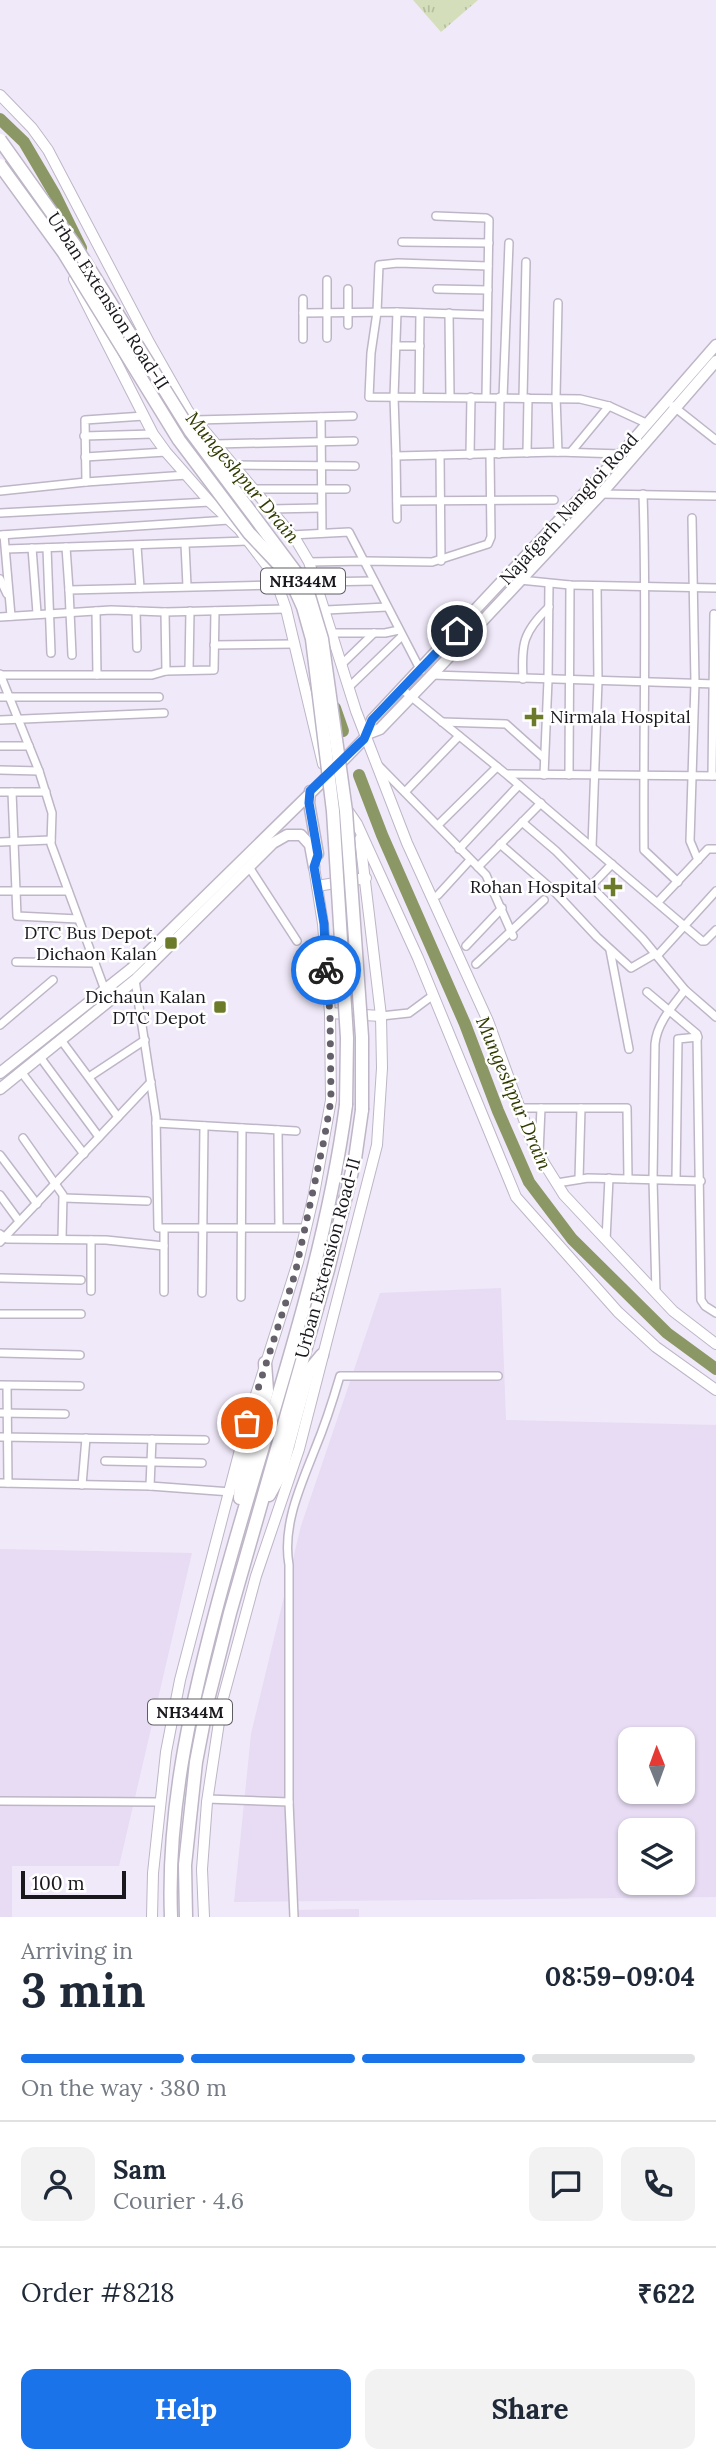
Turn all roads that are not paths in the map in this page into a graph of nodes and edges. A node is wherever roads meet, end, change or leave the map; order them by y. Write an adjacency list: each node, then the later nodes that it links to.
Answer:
1 (0, 95): 46 (street)
2 (0, 140): 320 (highway, Urban Extension Road-II / NH344M, bridge)
3 (0, 148): 43 (street)
4 (0, 165): 319 (highway, Urban Extension Road-II / NH344M, bridge)
5 (436, 216): 7 (street)
6 (402, 242): 7 (street)
7 (489, 243): 10 (street)
8 (509, 243): 38 (street)
9 (526, 262): 39 (street)
10 (488, 266): 14 (street); 21 (street)
11 (327, 280): 17 (street)
12 (348, 289): 18 (street)
13 (437, 289): 14 (street)
14 (488, 290): 24 (street)
15 (303, 299): 20 (street)
16 (558, 303): 37 (street)
17 (327, 312): 18 (street); 20 (street); 26 (street)
18 (348, 312): 21 (street); 25 (street)
19 (397, 312): 21 (street); 22 (street); 29 (street)
20 (303, 313): 27 (street)
21 (377, 313): 32 (street)
22 (420, 313): 23 (street); 30 (street)
23 (449, 313): 24 (street); 34 (street)
24 (487, 315): 36 (street)
25 (348, 325)
26 (327, 338)
27 (303, 339)
28 (716, 345): 40 (main road, Najafgarh Nangloi Road)
29 (396, 346): 30 (street); 32 (street)
30 (420, 346): 33 (street)
31 (716, 361): 42 (main road, Najafgarh Nangloi Road)
32 (394, 397): 33 (street); 63 (street)
33 (419, 397): 34 (street)
34 (450, 397): 35 (street)
35 (471, 397): 36 (street); 62 (street)
36 (486, 397): 38 (street)
37 (556, 397): 39 (street); 41 (street); 55 (street)
38 (501, 398): 39 (street); 59 (street)
39 (525, 398): 57 (street)
40 (667, 399): 42 (street); 47 (main road, Najafgarh Nangloi Road)
41 (609, 406): 47 (street); 56 (street)
42 (675, 408): 50 (street); 74 (main road, Najafgarh Nangloi Road)
43 (144, 416): 48 (street); 49 (street)
44 (354, 416): 45 (street)
45 (321, 417): 46 (street); 52 (street)
46 (195, 421): 53 (street)
47 (646, 423): 60 (main road, Najafgarh Nangloi Road)
48 (153, 434): 49 (street); 54 (street)
49 (84, 436): 64 (street)
50 (716, 439)
51 (354, 441): 52 (street)
52 (322, 442): 53 (street); 66 (street)
53 (214, 444): 65 (street)
54 (166, 452): 64 (street); 68 (street)
55 (558, 452): 56 (street); 57 (street)
56 (571, 452): 60 (street)
57 (527, 453): 59 (street)
58 (490, 454): 59 (street); 62 (street); 80 (street)
59 (499, 454)
60 (621, 454): 101 (main road, Najafgarh Nangloi Road)
61 (440, 455): 62 (street); 63 (street); 79 (street)
62 (470, 455)
63 (396, 456): 78 (street)
64 (85, 457): 69 (street)
65 (232, 465): 66 (street); 70 (street)
66 (321, 466): 67 (street); 71 (street)
67 (355, 466)
68 (187, 475): 69 (street); 81 (street)
69 (86, 482): 73 (street)
70 (252, 489): 71 (street); 82 (street)
71 (321, 489): 72 (street); 83 (street)
72 (346, 489)
73 (0, 491)
74 (601, 494): 75 (street); 101 (main road, Najafgarh Nangloi Road)
75 (643, 494): 76 (street); 110 (street)
76 (716, 496)
77 (554, 500): 80 (street)
78 (397, 501): 79 (street); 86 (street)
79 (439, 501): 80 (street); 99 (street)
80 (490, 501): 99 (street)
81 (210, 502): 84 (street); 87 (street)
82 (269, 509): 83 (street); 90 (street)
83 (321, 509): 88 (street)
84 (0, 513)
85 (692, 518): 111 (street)
86 (397, 519)
87 (229, 520): 89 (street); 91 (street)
88 (322, 533): 90 (street); 98 (street)
89 (2, 535): 97 (street)
90 (291, 535): 100 (street)
91 (248, 541): 92 (street); 106 (street)
92 (185, 544): 93 (street); 108 (street)
93 (137, 546): 94 (street); 113 (street)
94 (66, 547): 96 (street); 114 (street)
95 (32, 548): 96 (street); 97 (street); 126 (street)
96 (47, 548): 127 (street)
97 (6, 549): 115 (street)
98 (365, 561): 99 (street); 100 (street); 103 (street)
99 (441, 561)
100 (309, 562): 104 (street)
101 (516, 576): 105 (street); 143 (main road, Najafgarh Nangloi Road); 146 (main road, Najafgarh Nangloi Road)
102 (0, 579): 115 (street)
103 (374, 581): 104 (street); 116 (street)
104 (317, 582): 119 (street)
105 (548, 584): 107 (street); 117 (street)
106 (278, 585): 108 (street); 118 (street)
107 (570, 585): 109 (street); 149 (street)
108 (187, 586): 113 (street)
109 (597, 586): 110 (street); 150 (street)
110 (646, 587): 111 (street); 151 (street)
111 (695, 587): 112 (street); 128 (street)
112 (716, 587)
113 (140, 588): 114 (street)
114 (69, 590): 124 (street)
115 (10, 601): 130 (street)
116 (387, 607): 119 (street); 134 (street)
117 (548, 607): 147 (street); 148 (street)
118 (286, 609): 123 (street); 135 (street)
119 (326, 610): 132 (street)
120 (96, 611): 121 (street); 124 (street); 145 (street)
121 (136, 611): 125 (street); 137 (street)
122 (190, 611): 123 (street); 125 (street); 141 (street)
123 (215, 611): 136 (street)
124 (70, 612): 127 (street); 139 (street)
125 (165, 612): 142 (street)
126 (37, 613): 127 (street); 130 (street)
127 (51, 613): 138 (street)
128 (695, 614): 129 (street); 152 (street)
129 (715, 614): 153 (street)
130 (11, 616): 131 (street)
131 (0, 617)
132 (332, 633): 133 (street); 140 (street)
133 (374, 633): 134 (street); 140 (street)
134 (401, 633): 143 (street); 154 (street)
135 (294, 644): 136 (street); 178 (street)
136 (214, 645): 141 (street)
137 (137, 648)
138 (51, 653)
139 (72, 655)
140 (342, 664): 154 (street)
141 (189, 670): 142 (street)
142 (166, 671): 145 (street)
143 (421, 671): 155 (main road, Najafgarh Nangloi Road)
144 (0, 675): 145 (street); 158 (street)
145 (97, 675)
146 (432, 675): 147 (street); 155 (main road, Najafgarh Nangloi Road)
147 (523, 679): 148 (street)
148 (548, 680): 149 (street); 167 (street)
149 (571, 681): 150 (street); 174 (street)
150 (597, 681): 151 (street); 175 (street)
151 (643, 682): 152 (street); 176 (street)
152 (695, 684): 153 (street); 177 (street)
153 (715, 684): 179 (street)
154 (349, 687): 163 (street)
155 (407, 694): 162 (street); 163 (main road, Najafgarh Nangloi Road)
156 (159, 696): 158 (street)
157 (0, 697): 158 (street)
158 (9, 697): 160 (street)
159 (164, 713): 160 (street)
160 (18, 718): 161 (street); 166 (street)
161 (0, 720)
162 (441, 722): 164 (street); 167 (street)
163 (367, 734): 168 (street); 178 (main road, Najafgarh Nangloi Road)
164 (459, 736): 169 (street); 185 (street)
165 (0, 746): 166 (street)
166 (29, 746): 171 (street)
167 (544, 758): 173 (street)
168 (377, 765): 185 (street); 248 (street)
169 (497, 767): 172 (street); 189 (street)
170 (0, 770): 171 (street)
171 (39, 771): 184 (street)
172 (506, 774): 173 (street); 180 (street)
173 (544, 775): 174 (street)
174 (569, 775): 175 (street)
175 (596, 775): 176 (street); 194 (street)
176 (644, 775): 177 (street); 204 (street)
177 (692, 775): 179 (street); 198 (street)
178 (328, 776): 181 (main road, Najafgarh Nangloi Road); 188 (street)
179 (714, 776)
180 (520, 785): 186 (street); 195 (street)
181 (310, 791): 201 (main road); 215 (main road, Najafgarh Nangloi Road)
182 (0, 792): 183 (street)
183 (12, 792): 184 (street); 191 (street)
184 (46, 792): 190 (street)
185 (405, 792): 189 (street)
186 (541, 803): 187 (street); 194 (street)
187 (522, 822): 193 (street); 206 (street)
188 (357, 824): 203 (street); 232 (street)
189 (438, 825): 195 (street)
190 (51, 840): 191 (street); 209 (street)
191 (13, 841): 192 (street); 208 (street)
192 (0, 842)
193 (500, 844): 202 (street); 222 (street)
194 (592, 846): 199 (street)
195 (459, 849): 197 (street)
196 (716, 849): 198 (street)
197 (470, 860): 202 (street); 211 (street)
198 (698, 860): 204 (street)
199 (612, 864): 206 (street); 213 (street)
200 (250, 867): 201 (main road); 215 (main road); 220 (street)
201 (314, 867): 205 (street)
202 (478, 867): 214 (street)
203 (366, 878): 205 (street); 235 (street)
204 (678, 882): 213 (street)
205 (317, 886): 234 (street)
206 (590, 887): 223 (street)
207 (0, 891): 208 (street)
208 (15, 891): 209 (street); 216 (street)
209 (68, 891): 216 (street)
210 (716, 891): 217 (street)
211 (438, 895)
212 (544, 900): 219 (street)
213 (658, 902): 217 (street)
214 (502, 908): 219 (street); 221 (street)
215 (192, 917): 227 (main road)
216 (78, 919): 225 (street)
217 (684, 925): 218 (street); 223 (street)
218 (716, 931)
219 (512, 933): 226 (street)
220 (297, 941)
221 (466, 946)
222 (610, 950): 223 (street); 241 (street)
223 (656, 955): 229 (street)
224 (16, 962): 225 (street)
225 (95, 963): 231 (street)
226 (476, 964)
227 (133, 974): 231 (main road); 239 (street)
228 (53, 980): 237 (street)
229 (685, 990): 233 (street); 236 (street)
230 (647, 992): 233 (street)
231 (107, 996): 240 (main road); 243 (main road)
232 (432, 996): 235 (street); 303 (street)
233 (670, 1010): 238 (street); 265 (street)
234 (330, 1013): 235 (street); 278 (street)
235 (381, 1016): 298 (street)
236 (716, 1017)
237 (0, 1025)
238 (698, 1037): 266 (street); 267 (street)
239 (145, 1040): 245 (street); 246 (street)
240 (61, 1041): 242 (main road); 245 (street)
241 (629, 1049)
242 (40, 1057): 244 (main road); 257 (street)
243 (0, 1073)
244 (22, 1073): 247 (main road); 259 (street)
245 (89, 1077): 251 (street)
246 (151, 1082): 251 (street); 252 (street)
247 (0, 1089)
248 (520, 1108): 249 (street); 261 (street)
249 (541, 1108): 250 (street); 261 (street)
250 (581, 1108): 262 (street); 264 (street)
251 (118, 1117): 257 (street)
252 (156, 1123): 253 (street); 279 (street)
253 (204, 1126): 254 (street); 276 (street)
254 (242, 1128): 255 (street); 277 (street)
255 (278, 1130): 256 (street); 275 (street)
256 (296, 1131)
257 (99, 1137): 259 (street)
258 (23, 1138): 269 (street)
259 (84, 1154): 269 (street)
260 (0, 1155): 273 (street)
261 (539, 1155): 268 (street)
262 (579, 1178): 263 (street); 268 (street)
263 (610, 1178): 264 (street); 283 (street)
264 (628, 1179): 265 (street)
265 (653, 1179): 266 (street); 290 (street)
266 (676, 1180): 267 (street)
267 (701, 1181): 292 (street)
268 (557, 1183): 283 (street)
269 (56, 1184): 271 (street); 273 (street)
270 (0, 1195): 274 (street)
271 (64, 1198): 272 (street); 281 (street)
272 (148, 1201)
273 (37, 1204): 274 (street)
274 (19, 1222): 280 (street)
275 (279, 1227): 277 (street); 278 (street)
276 (201, 1228): 277 (street); 279 (street); 289 (street)
277 (242, 1228): 291 (street)
278 (306, 1228): 299 (street)
279 (164, 1229): 284 (street)
280 (1, 1238): 281 (street)
281 (62, 1239): 282 (street)
282 (91, 1240): 284 (street); 287 (street)
283 (606, 1240): 290 (street)
284 (164, 1246): 288 (street)
285 (0, 1278): 286 (street)
286 (80, 1280)
287 (91, 1291)
288 (164, 1292)
289 (202, 1293)
290 (656, 1293): 295 (street)
291 (241, 1297)
292 (715, 1309)
293 (0, 1314): 294 (street)
294 (81, 1314)
295 (715, 1341)
296 (0, 1353): 297 (street)
297 (80, 1354)
298 (322, 1355): 316 (street); 320 (highway)
299 (265, 1363): 317 (street); 319 (highway)
300 (498, 1376): 318 (street)
301 (4, 1386): 302 (street); 304 (street)
302 (80, 1386)
303 (716, 1390)
304 (4, 1413): 305 (street); 306 (street)
305 (65, 1414)
306 (4, 1437): 307 (street); 313 (street)
307 (86, 1438): 308 (street); 314 (street)
308 (152, 1439): 309 (street); 311 (street)
309 (205, 1440)
310 (105, 1461): 311 (street)
311 (151, 1461): 312 (street); 315 (street)
312 (202, 1463)
313 (4, 1483): 314 (street)
314 (82, 1485): 315 (street)
315 (150, 1486): 317 (street)
316 (285, 1491): 318 (street); 321 (street)
317 (231, 1492): 323 (street)
318 (297, 1495): 324 (street)
319 (242, 1512): 326 (highway, Urban Extension Road-II / NH344M)
320 (256, 1520): 327 (highway, Urban Extension Road-II / NH344M)
321 (207, 1799): 324 (street); 328 (street)
322 (0, 1801): 323 (street)
323 (160, 1802): 325 (street)
324 (289, 1802): 329 (street)
325 (152, 1917)
326 (171, 1917)
327 (186, 1917)
328 (205, 1917)
329 (294, 1917)

